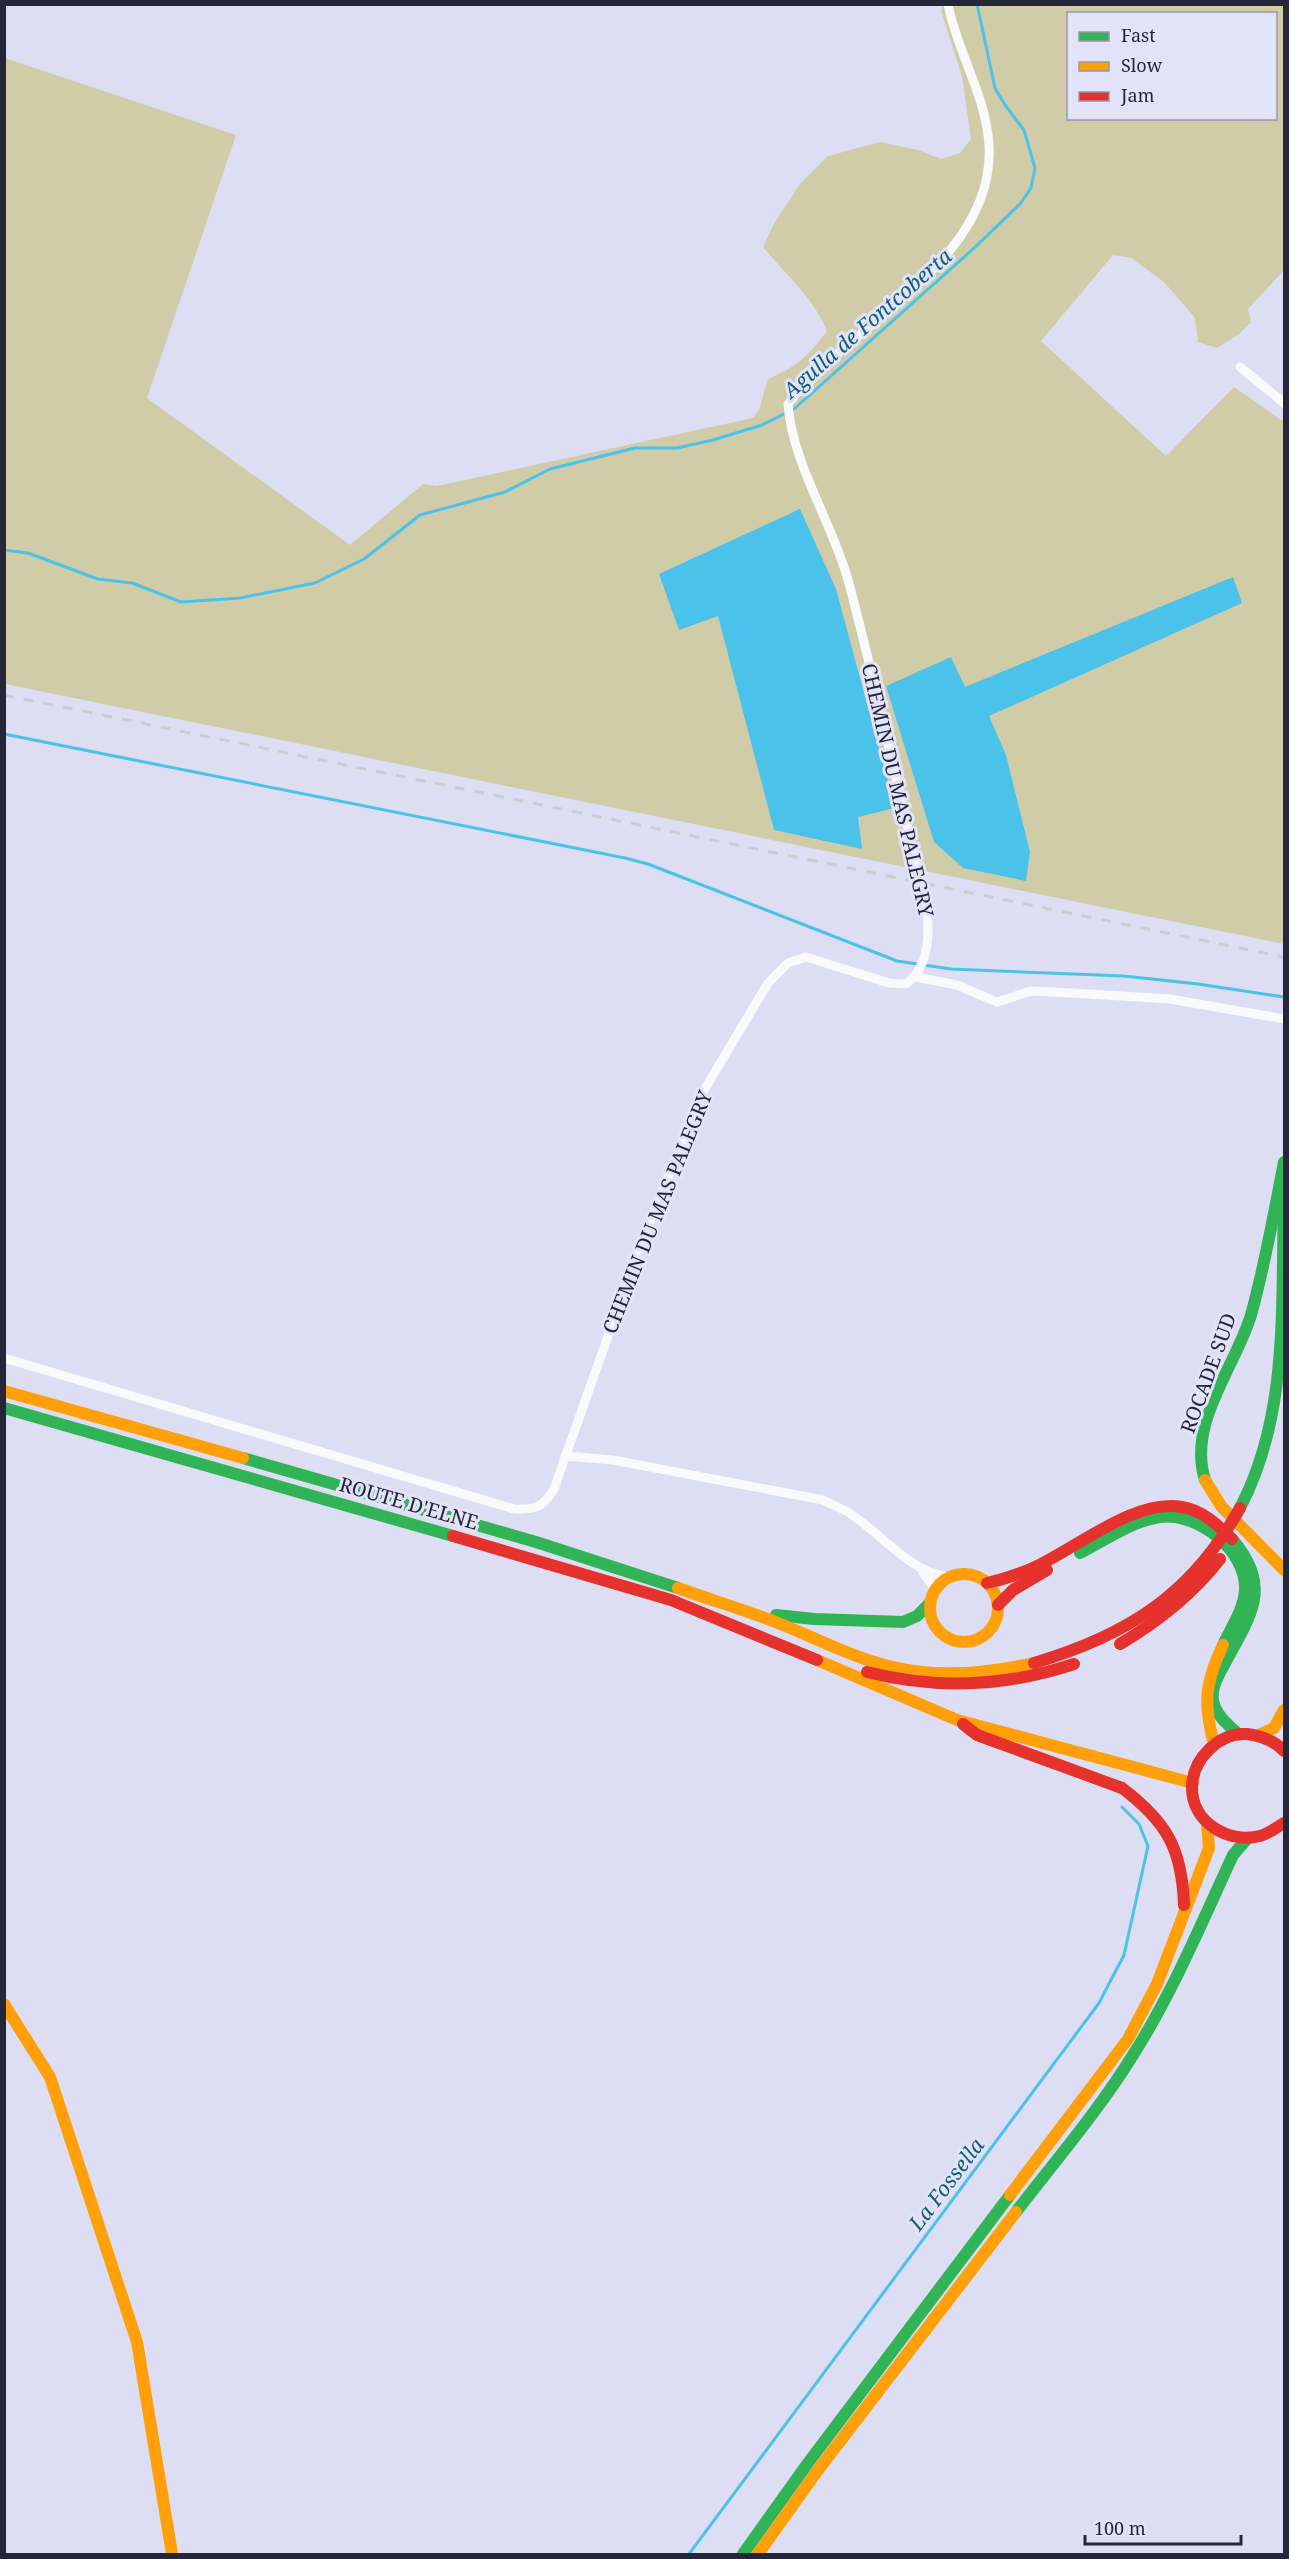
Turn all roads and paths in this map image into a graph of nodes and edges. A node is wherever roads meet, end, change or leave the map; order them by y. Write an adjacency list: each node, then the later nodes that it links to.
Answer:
1 (948, 4): 4 (street, CHEMIN DU MAS PALEGRY)
2 (1240, 368): 3 (street)
3 (1284, 403)
4 (918, 974): 5 (street); 13 (street, CHEMIN DU MAS PALEGRY)
5 (1284, 1019)
6 (1284, 1162): 18 (main road, ROCADE SUD)
7 (1284, 1203): 15 (main road)
8 (4, 1358): 13 (street, CHEMIN DU MAS PALEGRY)
9 (4, 1391): 17 (main road, ROUTE D'ELNE)
10 (4, 1408): 12 (main road, ROUTE D'ELNE)
11 (4, 1415): 12 (main road)
12 (125, 1442): 24 (main road, ROUTE D'ELNE)
13 (566, 1456): 16 (street)
14 (1255, 1505): 15 (main road)
15 (1214, 1558): 17 (main road); 25 (main road)
16 (917, 1565): 19 (street); 21 (street)
17 (618, 1566): 22 (main road)
18 (1284, 1570)
19 (949, 1577): 20 (main road); 21 (main road)
20 (987, 1583): 23 (main road); 29 (main road)
21 (936, 1589): 22 (main road)
22 (930, 1603): 23 (main road)
23 (998, 1605): 31 (main road)
24 (797, 1652): 26 (main road); 28 (main road)
25 (1107, 1652)
26 (1086, 1659)
27 (1284, 1710): 30 (main road)
28 (957, 1720): 33 (main road); 37 (main road)
29 (1238, 1734): 30 (main road); 31 (main road)
30 (1259, 1735): 32 (main road)
31 (1214, 1744): 33 (main road)
32 (1284, 1751)
33 (1193, 1784): 34 (main road)
34 (1207, 1823): 36 (main road); 37 (main road)
35 (1284, 1823): 36 (main road)
36 (1246, 1840): 41 (main road)
37 (1184, 1916): 40 (main road)
38 (4, 2004): 39 (main road)
39 (172, 2554)
40 (743, 2554)
41 (758, 2554)

